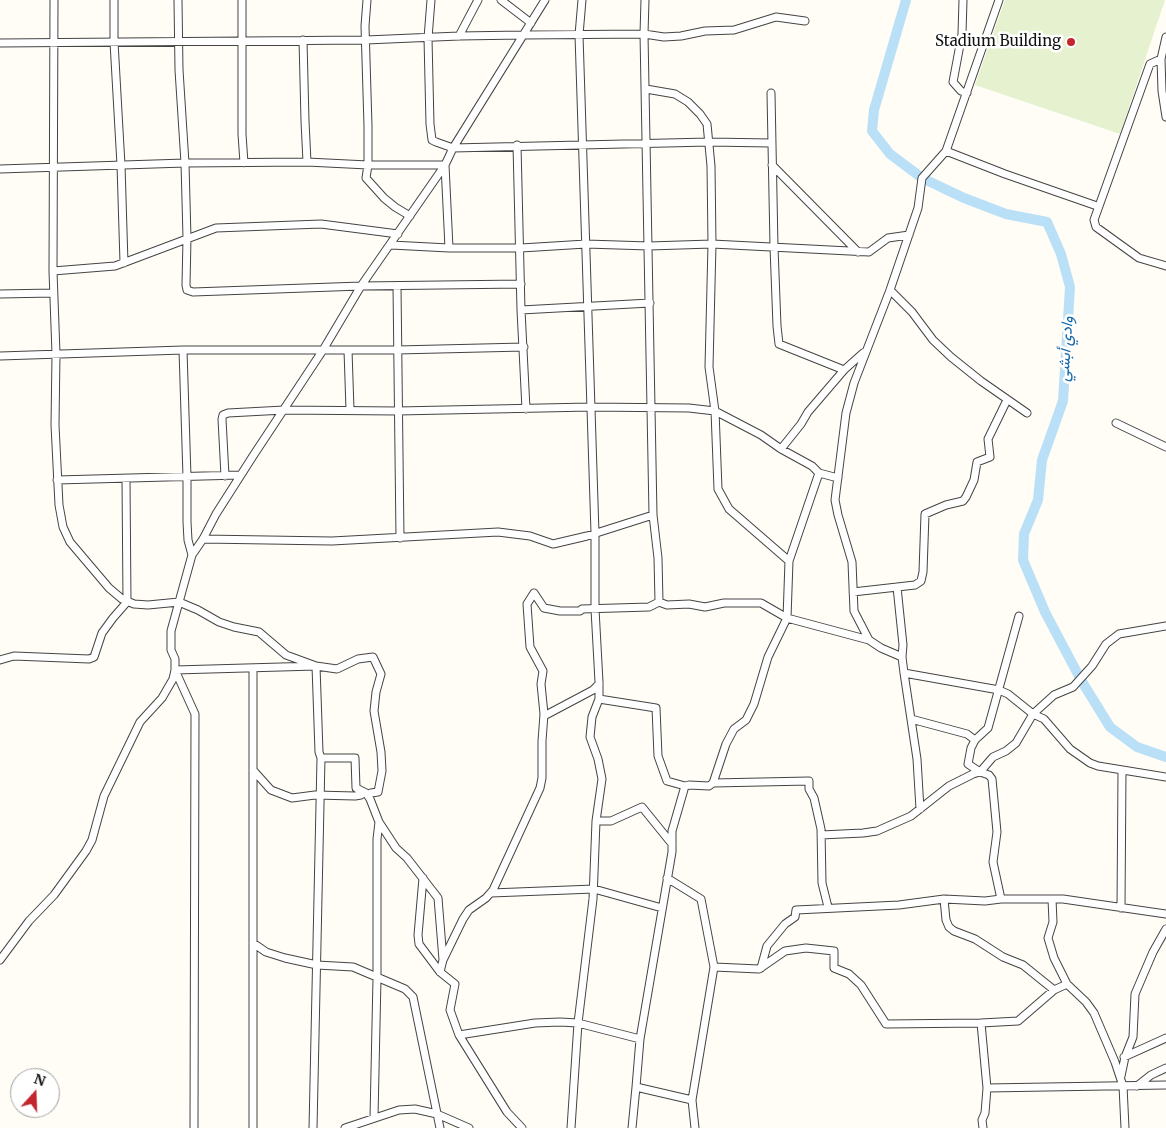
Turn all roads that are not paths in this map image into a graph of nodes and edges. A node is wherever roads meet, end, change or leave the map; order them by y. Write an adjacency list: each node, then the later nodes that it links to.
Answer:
1 (54, 0): 28 (street)
2 (114, 0): 27 (street)
3 (178, 0): 25 (street)
4 (242, 0): 22 (street)
5 (366, 0): 24 (street)
6 (431, 0): 21 (street)
7 (478, 0): 19 (street)
8 (501, 0): 15 (street)
9 (545, 0): 15 (street)
10 (582, 0): 18 (street)
11 (645, 0): 16 (street)
12 (963, 0): 33 (street)
13 (999, 0): 33 (street)
14 (804, 21): 16 (street)
15 (531, 23): 17 (street)
16 (644, 34): 18 (street); 30 (street)
17 (523, 35): 18 (street); 19 (street); 40 (street)
18 (579, 35): 39 (street)
19 (459, 36): 21 (street)
20 (1166, 37): 29 (street)
21 (428, 38): 24 (street); 40 (street)
22 (242, 40): 23 (street); 25 (street); 44 (street)
23 (303, 40): 24 (street); 42 (street)
24 (366, 40): 46 (street)
25 (179, 41): 27 (street); 43 (street)
26 (0, 42): 28 (street)
27 (114, 42): 28 (street); 45 (street)
28 (54, 43): 49 (street)
29 (1161, 59): 31 (street); 51 (street)
30 (646, 89): 35 (street); 37 (street)
31 (1164, 91): 34 (street)
32 (771, 93): 36 (street)
33 (967, 93): 41 (street)
34 (1166, 117)
35 (709, 142): 36 (street); 37 (street); 57 (street)
36 (771, 142): 48 (street)
37 (646, 144): 39 (street); 59 (street)
38 (517, 145): 39 (street); 40 (street); 62 (street)
39 (582, 145): 56 (street)
40 (453, 148): 47 (street)
41 (946, 151): 51 (street); 54 (street)
42 (307, 162): 44 (street); 46 (street)
43 (185, 163): 44 (street); 45 (street); 55 (street)
44 (244, 163)
45 (121, 165): 49 (street); 64 (street)
46 (368, 165): 47 (street); 52 (street)
47 (445, 165): 52 (street); 61 (street)
48 (772, 165): 60 (street); 63 (street)
49 (54, 167): 50 (street); 66 (street)
50 (0, 169)
51 (1097, 206): 65 (street)
52 (410, 216): 53 (street)
53 (398, 234): 55 (street); 58 (street)
54 (909, 235): 63 (street); 70 (street)
55 (187, 238): 64 (street); 68 (street)
56 (586, 244): 59 (street); 62 (street); 74 (street)
57 (712, 244): 59 (street); 60 (street); 91 (street)
58 (390, 245): 61 (street); 68 (street)
59 (649, 246): 73 (street)
60 (774, 247): 63 (street); 84 (street)
61 (449, 248): 62 (street)
62 (521, 248): 67 (street)
63 (858, 252)
64 (124, 263): 66 (street)
65 (1166, 266)
66 (53, 271): 71 (street)
67 (521, 284): 69 (street); 75 (street)
68 (361, 286): 69 (street); 78 (street)
69 (397, 286): 80 (street)
70 (890, 290): 81 (street); 85 (street)
71 (53, 293): 72 (street); 82 (street)
72 (0, 294)
73 (650, 303): 74 (street); 88 (street)
74 (588, 307): 75 (street); 86 (street)
75 (521, 310): 76 (street)
76 (524, 347): 80 (street); 87 (street)
77 (183, 350): 78 (street); 82 (street); 100 (street)
78 (323, 350): 79 (street); 89 (street)
79 (348, 350): 80 (street); 90 (street)
80 (397, 350): 92 (street)
81 (865, 352): 84 (street); 101 (street)
82 (56, 354): 83 (street); 103 (street)
83 (0, 356)
84 (844, 370): 96 (street)
85 (1007, 400): 93 (street); 110 (street)
86 (590, 407): 87 (street); 88 (street); 105 (street)
87 (526, 409): 92 (street)
88 (651, 409): 91 (street); 104 (street)
89 (284, 410): 90 (street); 98 (street); 99 (street)
90 (350, 410): 92 (street)
91 (715, 410): 96 (street); 109 (street)
92 (398, 411): 106 (street)
93 (1027, 413)
94 (1116, 423): 95 (street)
95 (1166, 448)
96 (781, 450): 97 (street)
97 (819, 473): 101 (street); 109 (street)
98 (225, 476): 99 (street); 100 (street)
99 (240, 476): 107 (street)
100 (187, 477): 102 (street); 108 (street)
101 (838, 478): 111 (street)
102 (126, 479): 103 (street); 112 (street)
103 (57, 480): 112 (street)
104 (653, 515): 105 (street); 114 (street)
105 (595, 533): 106 (street); 115 (street)
106 (400, 538): 107 (street)
107 (203, 539): 108 (street)
108 (192, 555): 113 (street)
109 (789, 561): 117 (street)
110 (897, 587): 111 (street); 120 (street)
111 (853, 592): 119 (street)
112 (127, 602): 113 (street); 121 (street)
113 (179, 602): 122 (street); 124 (street)
114 (659, 602): 115 (street); 117 (street)
115 (595, 609): 126 (street); 130 (street)
116 (1019, 616): 127 (street)
117 (787, 618): 119 (street); 138 (street)
118 (1166, 626): 129 (street)
119 (869, 640): 120 (street)
120 (902, 657): 125 (street)
121 (0, 660)
122 (316, 666): 123 (street); 133 (street); 140 (street)
123 (253, 668): 124 (street); 134 (street)
124 (175, 670): 161 (street); 186 (street)
125 (904, 673): 127 (street); 131 (street)
126 (599, 684): 128 (street); 130 (street)
127 (999, 690): 129 (street); 132 (street)
128 (599, 698): 139 (street); 144 (street)
129 (1033, 714): 135 (street); 136 (street)
130 (544, 716): 151 (street)
131 (911, 719): 132 (street); 143 (street)
132 (975, 740): 136 (street)
133 (321, 758): 141 (street); 145 (street)
134 (253, 770): 141 (street); 160 (street)
135 (1122, 771): 137 (street); 157 (street)
136 (980, 772): 143 (street); 153 (street)
137 (1166, 777)
138 (713, 783): 139 (street); 146 (street)
139 (685, 786): 147 (street)
140 (371, 793)
141 (320, 795): 142 (street); 163 (street)
142 (362, 795)
143 (920, 809): 146 (street)
144 (596, 821): 147 (street); 150 (street)
145 (379, 822): 148 (street); 167 (street)
146 (821, 835): 155 (street)
147 (672, 844): 149 (street)
148 (423, 878): 162 (street); 166 (street)
149 (667, 878): 156 (street); 164 (street)
150 (594, 889): 151 (street); 156 (street); 170 (street)
151 (491, 893): 162 (street)
152 (944, 899): 153 (street); 155 (street); 169 (street)
153 (1000, 899): 154 (street)
154 (1052, 899): 157 (street); 168 (street)
155 (828, 907): 165 (street)
156 (662, 908): 174 (street)
157 (1121, 908): 158 (street)
158 (1166, 914)
159 (1166, 929): 175 (street)
160 (253, 943): 163 (street); 187 (street)
161 (0, 960)
162 (443, 960): 166 (street)
163 (317, 965): 167 (street); 188 (street)
164 (714, 967): 165 (street); 183 (street)
165 (761, 968): 171 (street)
166 (440, 972): 172 (street)
167 (377, 978): 184 (street); 185 (street)
168 (1067, 984): 169 (street); 176 (street)
169 (1054, 990): 171 (street)
170 (578, 1023): 172 (street); 174 (street); 193 (street)
171 (981, 1023): 182 (street)
172 (459, 1035): 192 (street)
173 (1166, 1038): 175 (street)
174 (640, 1039): 181 (street)
175 (1125, 1057): 176 (street); 178 (street)
176 (1115, 1062): 178 (street)
177 (1166, 1068): 180 (street)
178 (1122, 1083): 180 (street); 182 (street); 197 (street)
179 (1166, 1085): 180 (street)
180 (1137, 1086)
181 (636, 1087): 183 (street); 194 (street)
182 (988, 1088): 196 (street)
183 (692, 1100): 195 (street)
184 (437, 1114): 185 (street); 190 (street); 191 (street)
185 (374, 1118): 189 (street)
186 (194, 1128)
187 (253, 1128)
188 (313, 1128)
189 (345, 1128)
190 (440, 1128)
191 (469, 1128)
192 (522, 1128)
193 (571, 1128)
194 (632, 1128)
195 (695, 1128)
196 (983, 1128)
197 (1125, 1128)

